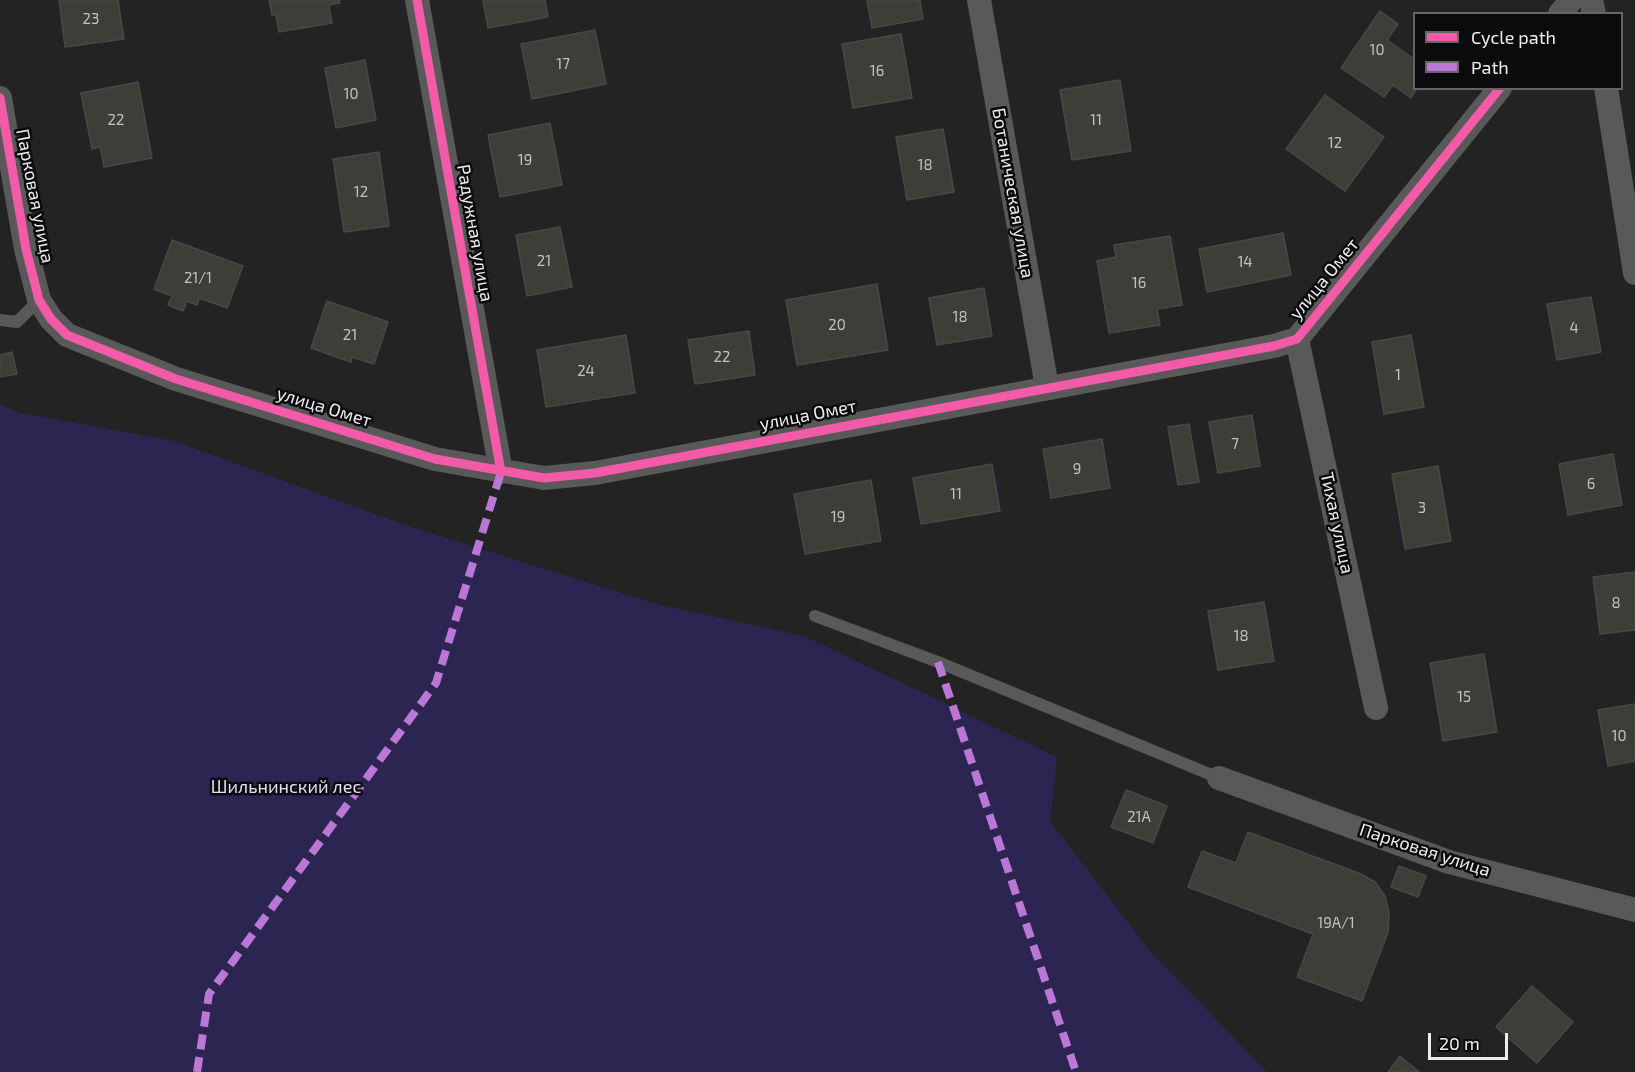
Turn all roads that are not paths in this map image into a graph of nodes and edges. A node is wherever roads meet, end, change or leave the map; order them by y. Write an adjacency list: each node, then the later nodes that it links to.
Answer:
1 (417, 0): 13 (street, Радужная улица)
2 (979, 0): 12 (street, Ботаническая улица)
3 (1571, 0): 4 (street)
4 (1562, 12)
5 (1498, 90): 11 (street, улица Омет)
6 (1605, 90): 8 (street)
7 (0, 98): 9 (street, Парковая улица)
8 (1635, 273)
9 (39, 300): 10 (lane); 13 (street, улица Омет)
10 (0, 320)
11 (1298, 339): 12 (street, улица Омет); 15 (street, Тихая улица)
12 (1047, 387): 13 (street, улица Омет)
13 (501, 472)
14 (815, 616): 16 (lane)
15 (1376, 708)
16 (1219, 778): 17 (street, Парковая улица)
17 (1635, 910)

